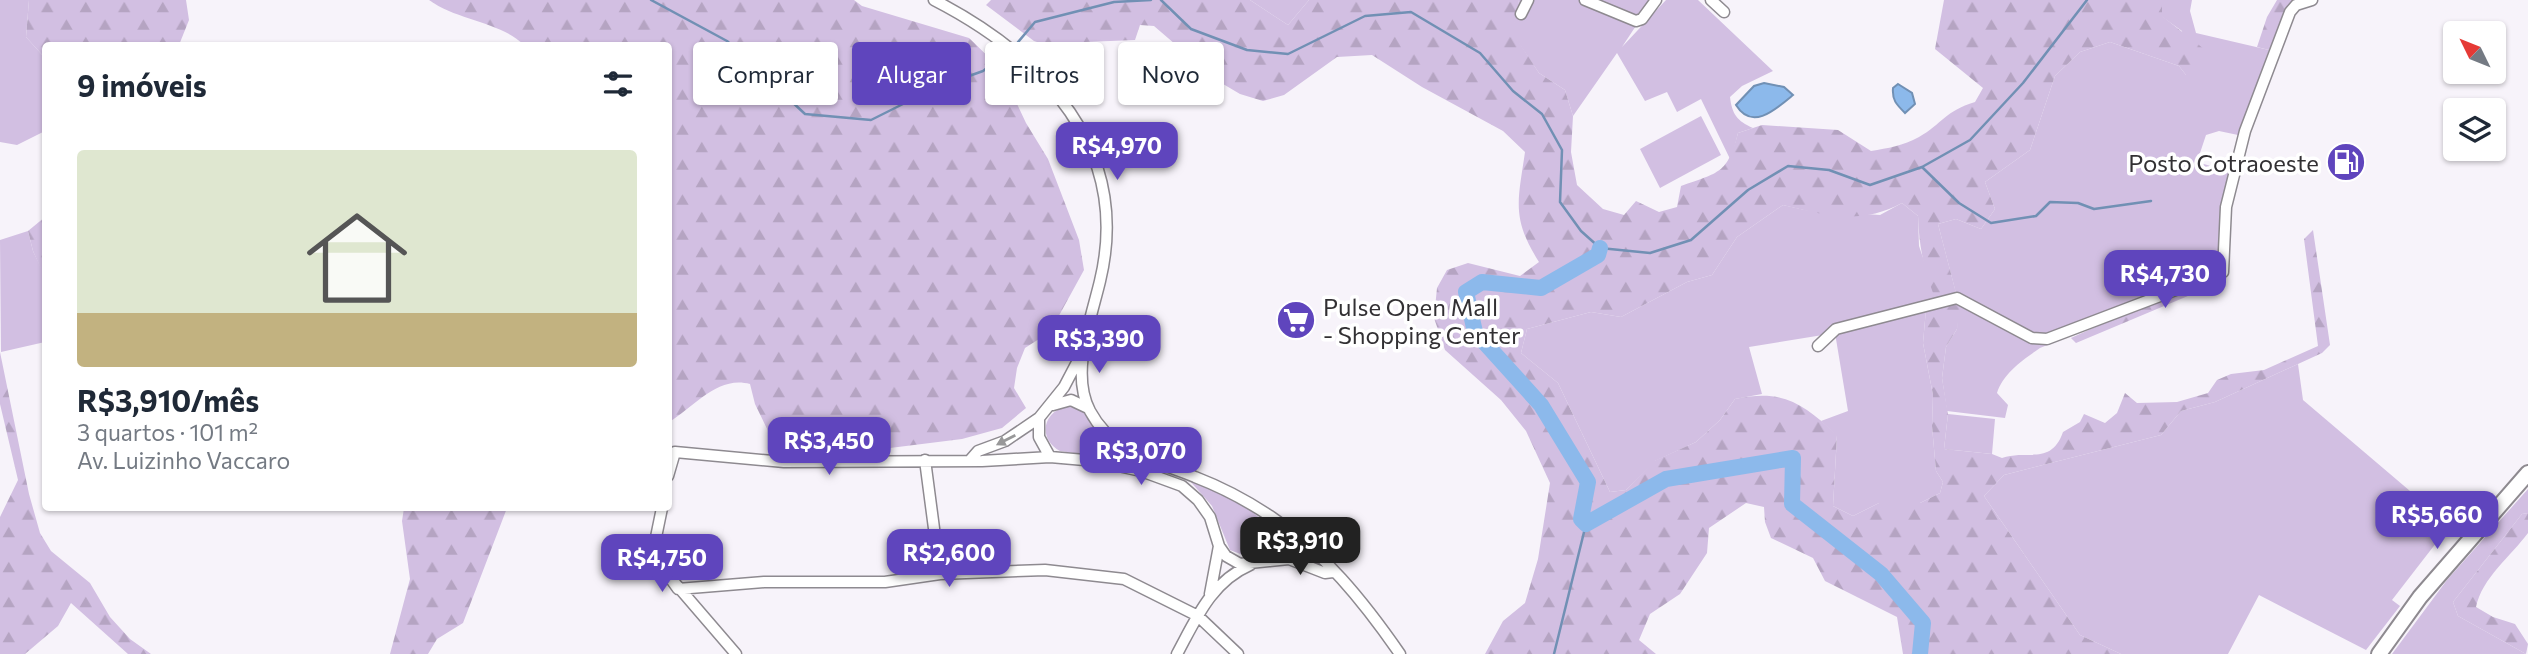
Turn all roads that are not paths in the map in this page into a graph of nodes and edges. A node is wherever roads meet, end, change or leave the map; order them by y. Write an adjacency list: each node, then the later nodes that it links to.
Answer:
1 (934, 0): 9 (street)
2 (1528, 0): 8 (street)
3 (1585, 0): 4 (street)
4 (1656, 0)
5 (1712, 0): 7 (street)
6 (2312, 0): 10 (street)
7 (1724, 12)
8 (1521, 14)
9 (1085, 346): 11 (street); 12 (street)
10 (1818, 346)
11 (1049, 408): 12 (street); 13 (street)
12 (1088, 408): 20 (street)
13 (1039, 418): 14 (street); 15 (street, one-way to 15)
14 (1050, 457): 15 (street); 21 (street)
15 (971, 459): 16 (street)
16 (925, 460): 17 (street); 24 (street)
17 (672, 462)
18 (2528, 473): 32 (street)
19 (661, 511): 25 (street)
20 (1270, 517): 22 (street); 23 (street)
21 (1219, 546): 22 (street); 26 (street)
22 (1255, 563): 23 (street); 26 (street)
23 (1333, 572): 31 (street)
24 (940, 574): 25 (street); 27 (street)
25 (678, 589): 28 (street)
26 (1210, 594): 27 (street)
27 (1198, 616): 29 (street); 30 (street)
28 (736, 654)
29 (1177, 654)
30 (1238, 654)
31 (1400, 654)
32 (2379, 654)

